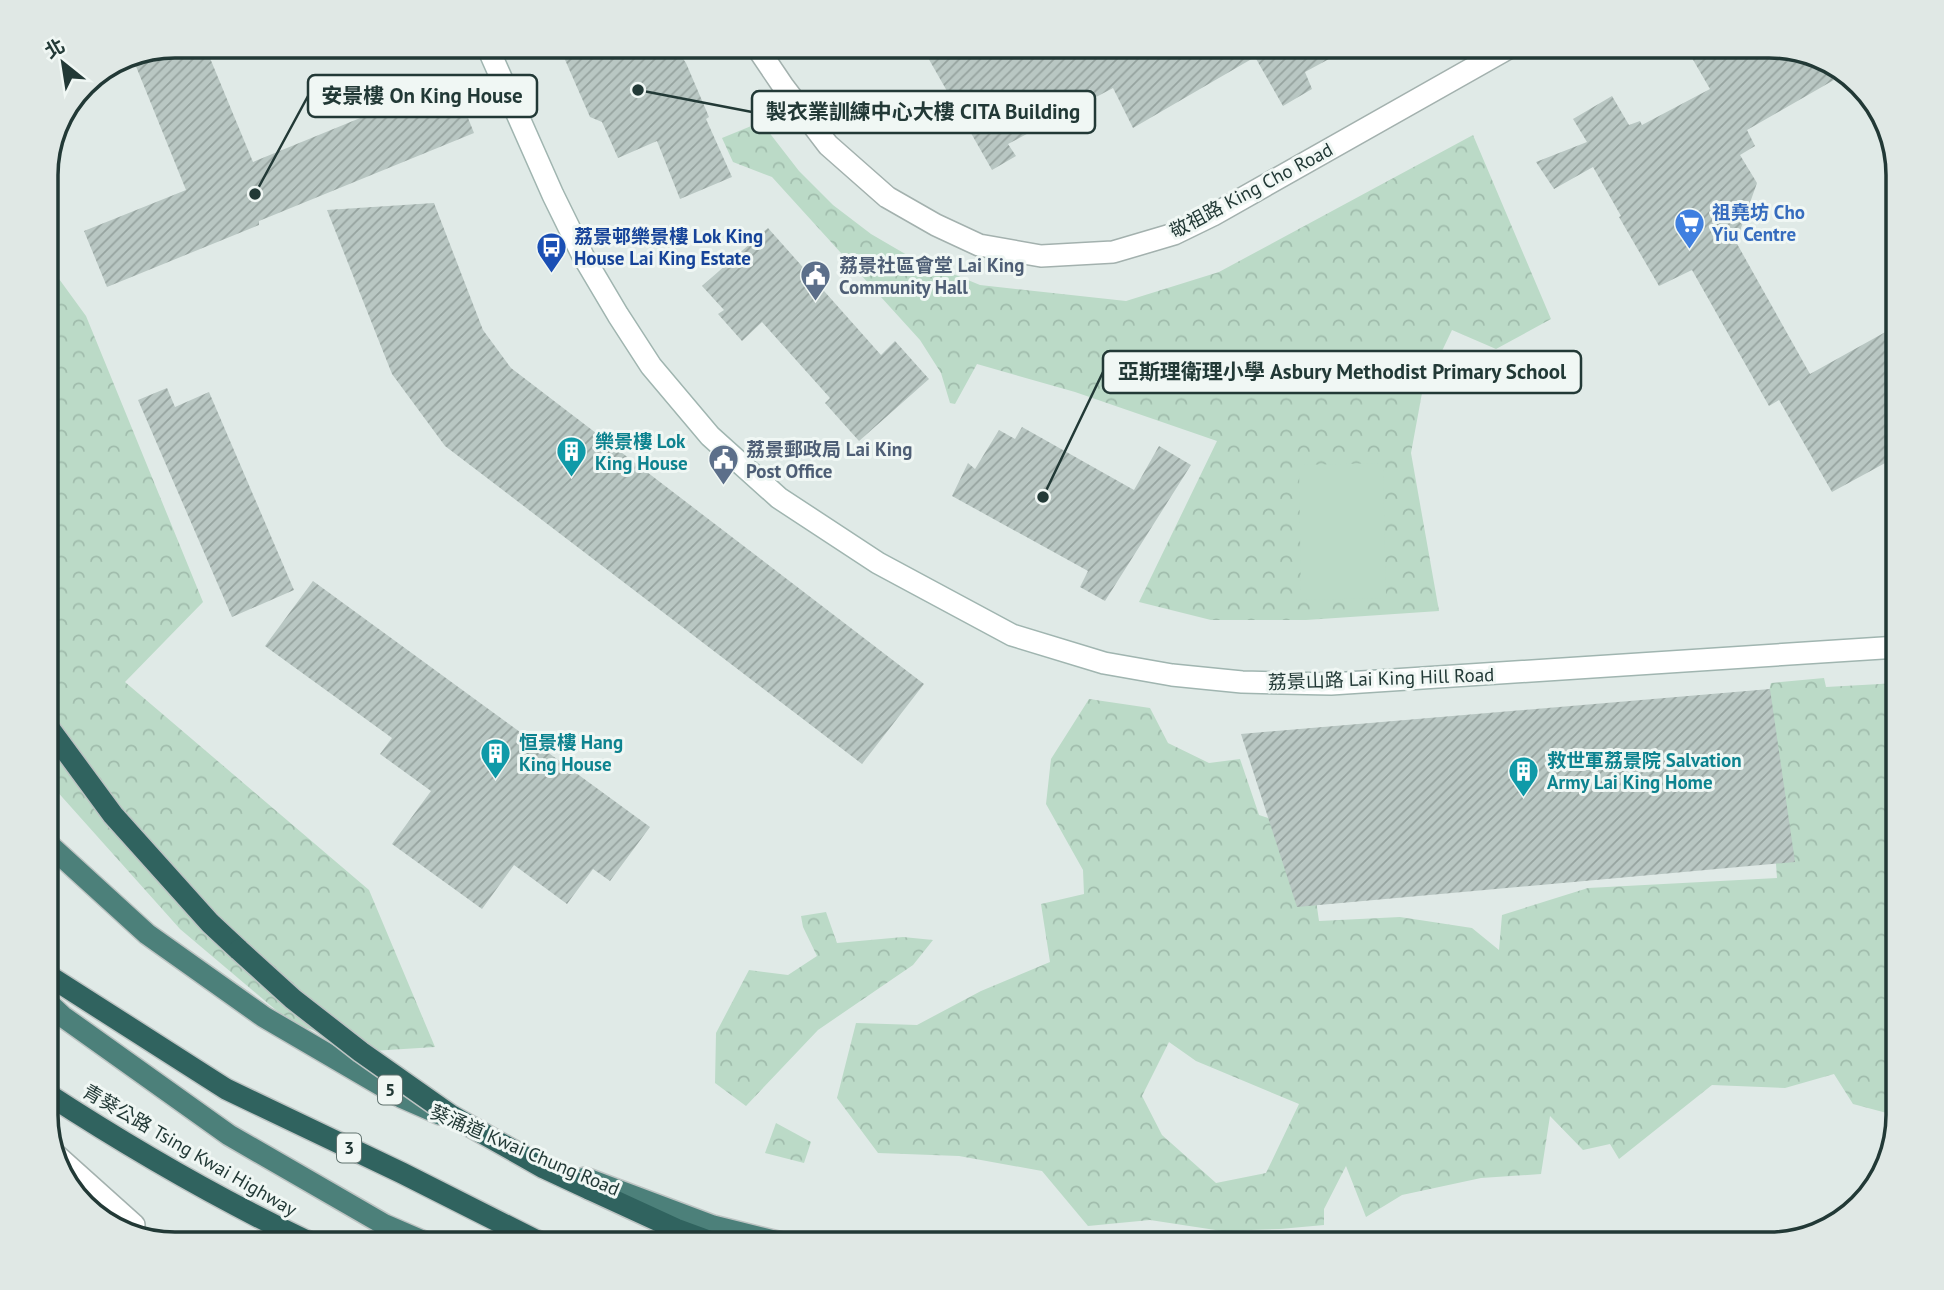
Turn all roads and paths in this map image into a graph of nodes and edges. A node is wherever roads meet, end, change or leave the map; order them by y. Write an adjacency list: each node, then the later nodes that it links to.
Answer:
1 (492, 58): 4 (main road, 荔景山路 Lai King Hill Road)
2 (764, 58): 3 (main road, 敬祖路 King Cho Road)
3 (1491, 58)
4 (1886, 648)
5 (58, 740): 17 (highway, bridge)
6 (58, 853): 18 (highway, 葵涌道 Kwai Chung Road / 5)
7 (58, 982): 16 (highway, 3)
8 (58, 1012): 15 (highway)
9 (58, 1100): 14 (highway, 青葵公路 Tsing Kwai Highway)
10 (72, 1171): 13 (main road)
11 (104, 1207): 12 (main road)
12 (125, 1221)
13 (131, 1223)
14 (287, 1232)
15 (401, 1232)
16 (519, 1232)
17 (684, 1232)
18 (737, 1232)

